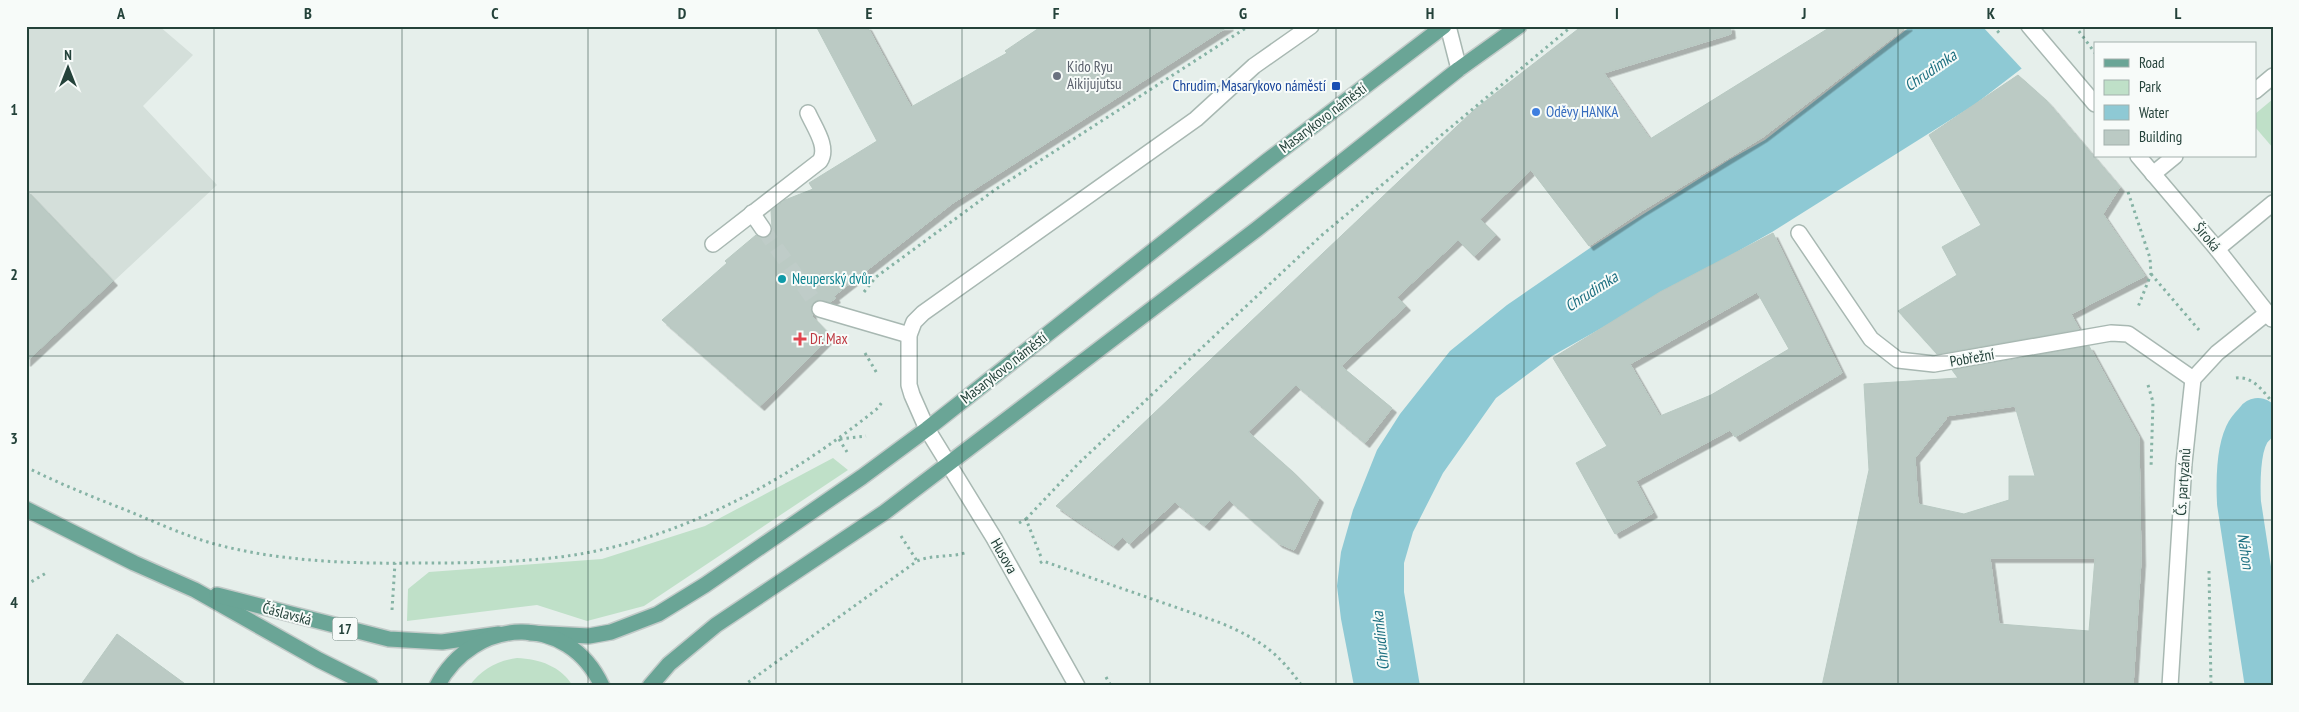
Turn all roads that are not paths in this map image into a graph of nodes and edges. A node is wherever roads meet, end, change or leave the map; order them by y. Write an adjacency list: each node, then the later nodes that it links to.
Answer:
1 (1310, 26): 22 (street)
2 (1444, 26): 24 (main road, Masarykovo náměstí)
3 (1448, 26): 6 (street)
4 (1519, 26): 6 (main road)
5 (2029, 26): 9 (street)
6 (1459, 69): 25 (main road)
7 (2273, 76): 8 (street)
8 (2256, 90)
9 (2094, 103)
10 (808, 113): 15 (street)
11 (2140, 158): 13 (street, Široká)
12 (2173, 158): 13 (street)
13 (2153, 174): 19 (street, Široká)
14 (2273, 203): 19 (street)
15 (752, 213): 16 (street); 18 (street)
16 (763, 229)
17 (1799, 233): 23 (street, Pobřežní)
18 (713, 244)
19 (2217, 249): 21 (street, Široká)
20 (820, 309): 22 (street)
21 (2270, 316): 23 (street)
22 (909, 335): 24 (street, Husova)
23 (2193, 379): 35 (street, Čs. partyzánů)
24 (927, 429): 25 (street, Husova); 28 (main road, Masarykovo náměstí)
25 (948, 464): 33 (main road); 34 (street, Husova)
26 (26, 509): 27 (main road, Čáslavská / 17)
27 (195, 590): 29 (main road, Čáslavská / 17); 30 (main road, Čáslavská / 17)
28 (530, 633): 29 (main road, Masarykovo náměstí / 17); 32 (main road, Masarykovo náměstí / 17)
29 (499, 634): 31 (main road, Masarykovo náměstí / 17)
30 (371, 686)
31 (437, 686)
32 (602, 686)
33 (650, 686)
34 (1077, 686)
35 (2170, 686)

